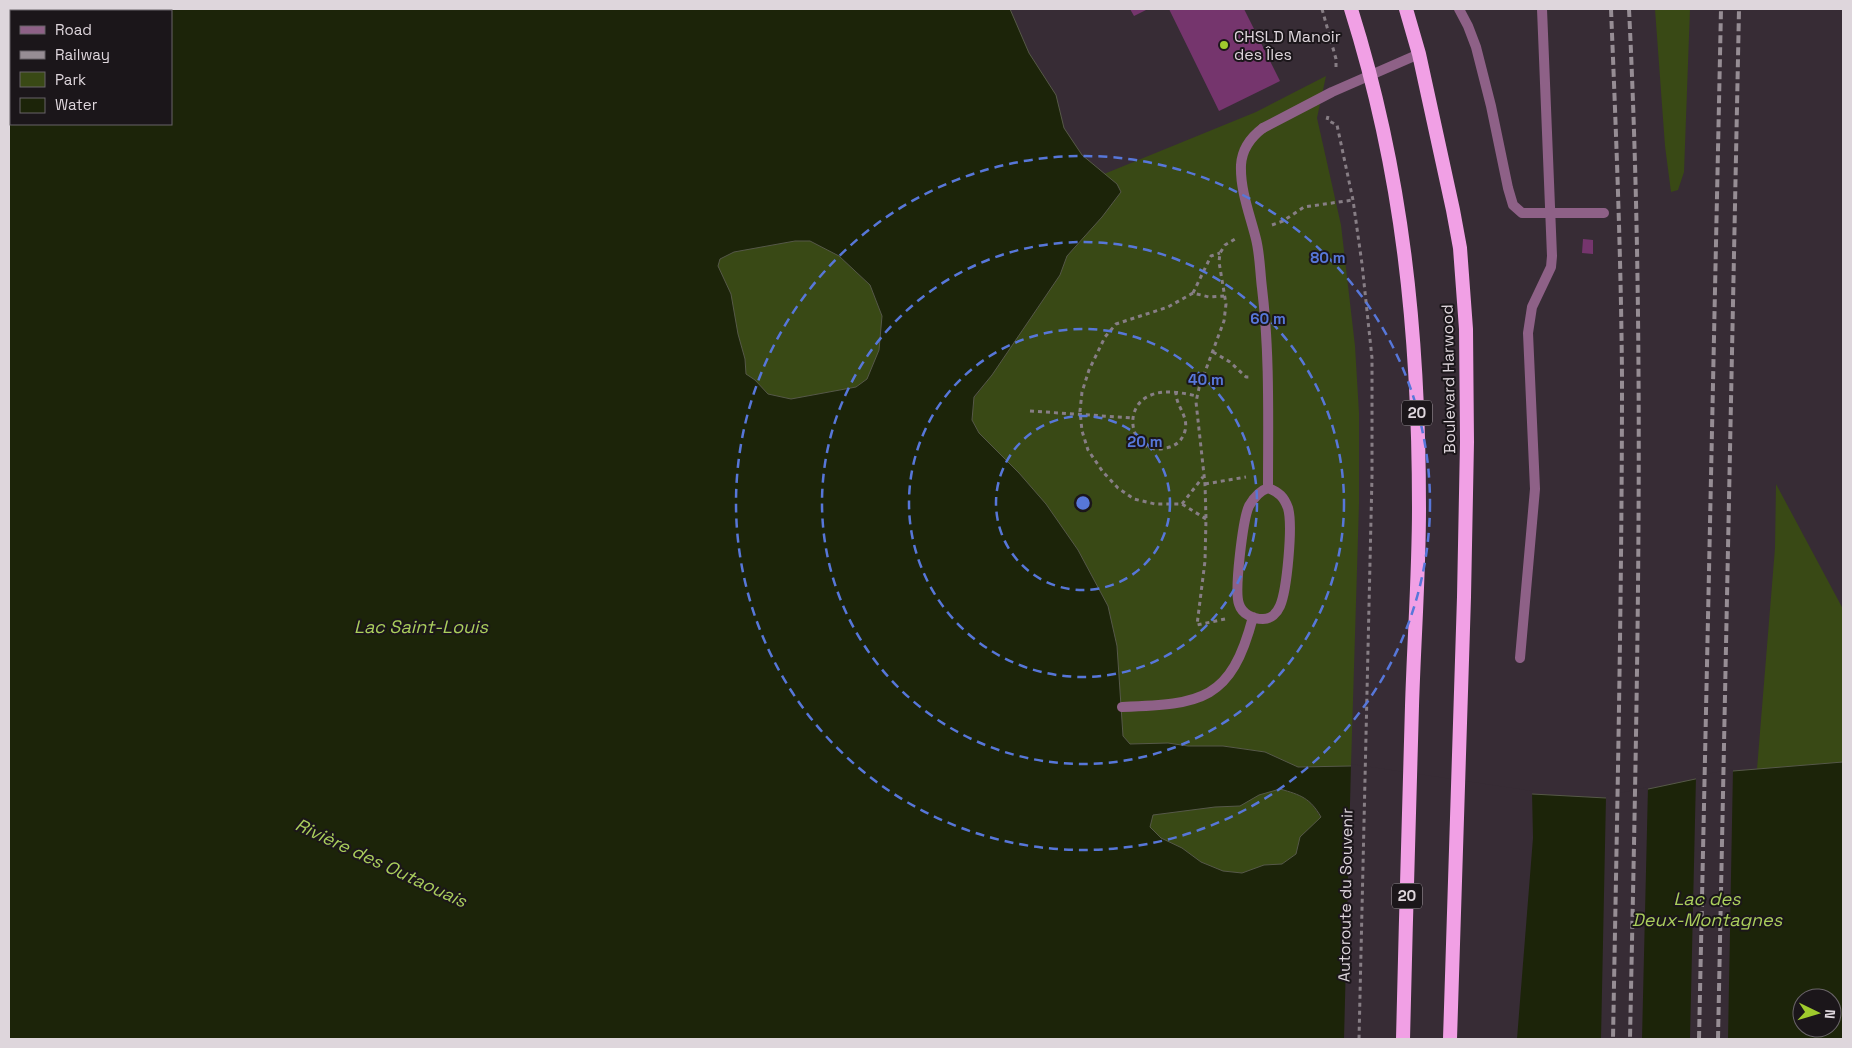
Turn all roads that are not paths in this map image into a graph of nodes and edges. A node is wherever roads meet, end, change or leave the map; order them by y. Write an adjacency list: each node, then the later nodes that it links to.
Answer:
1 (1351, 9): 6 (highway, Boulevard Harwood / 20)
2 (1406, 9): 5 (highway, Boulevard Harwood)
3 (1458, 9): 8 (street)
4 (1542, 9): 8 (street)
5 (1420, 54): 6 (street); 14 (highway, Boulevard Harwood)
6 (1369, 76): 9 (street); 13 (highway, Boulevard Harwood / 20)
7 (1604, 213): 8 (street)
8 (1550, 214): 11 (street)
9 (1268, 488): 10 (street); 10 (street)
10 (1253, 617): 12 (street)
11 (1520, 658)
12 (1122, 707)
13 (1403, 1039)
14 (1450, 1039)

